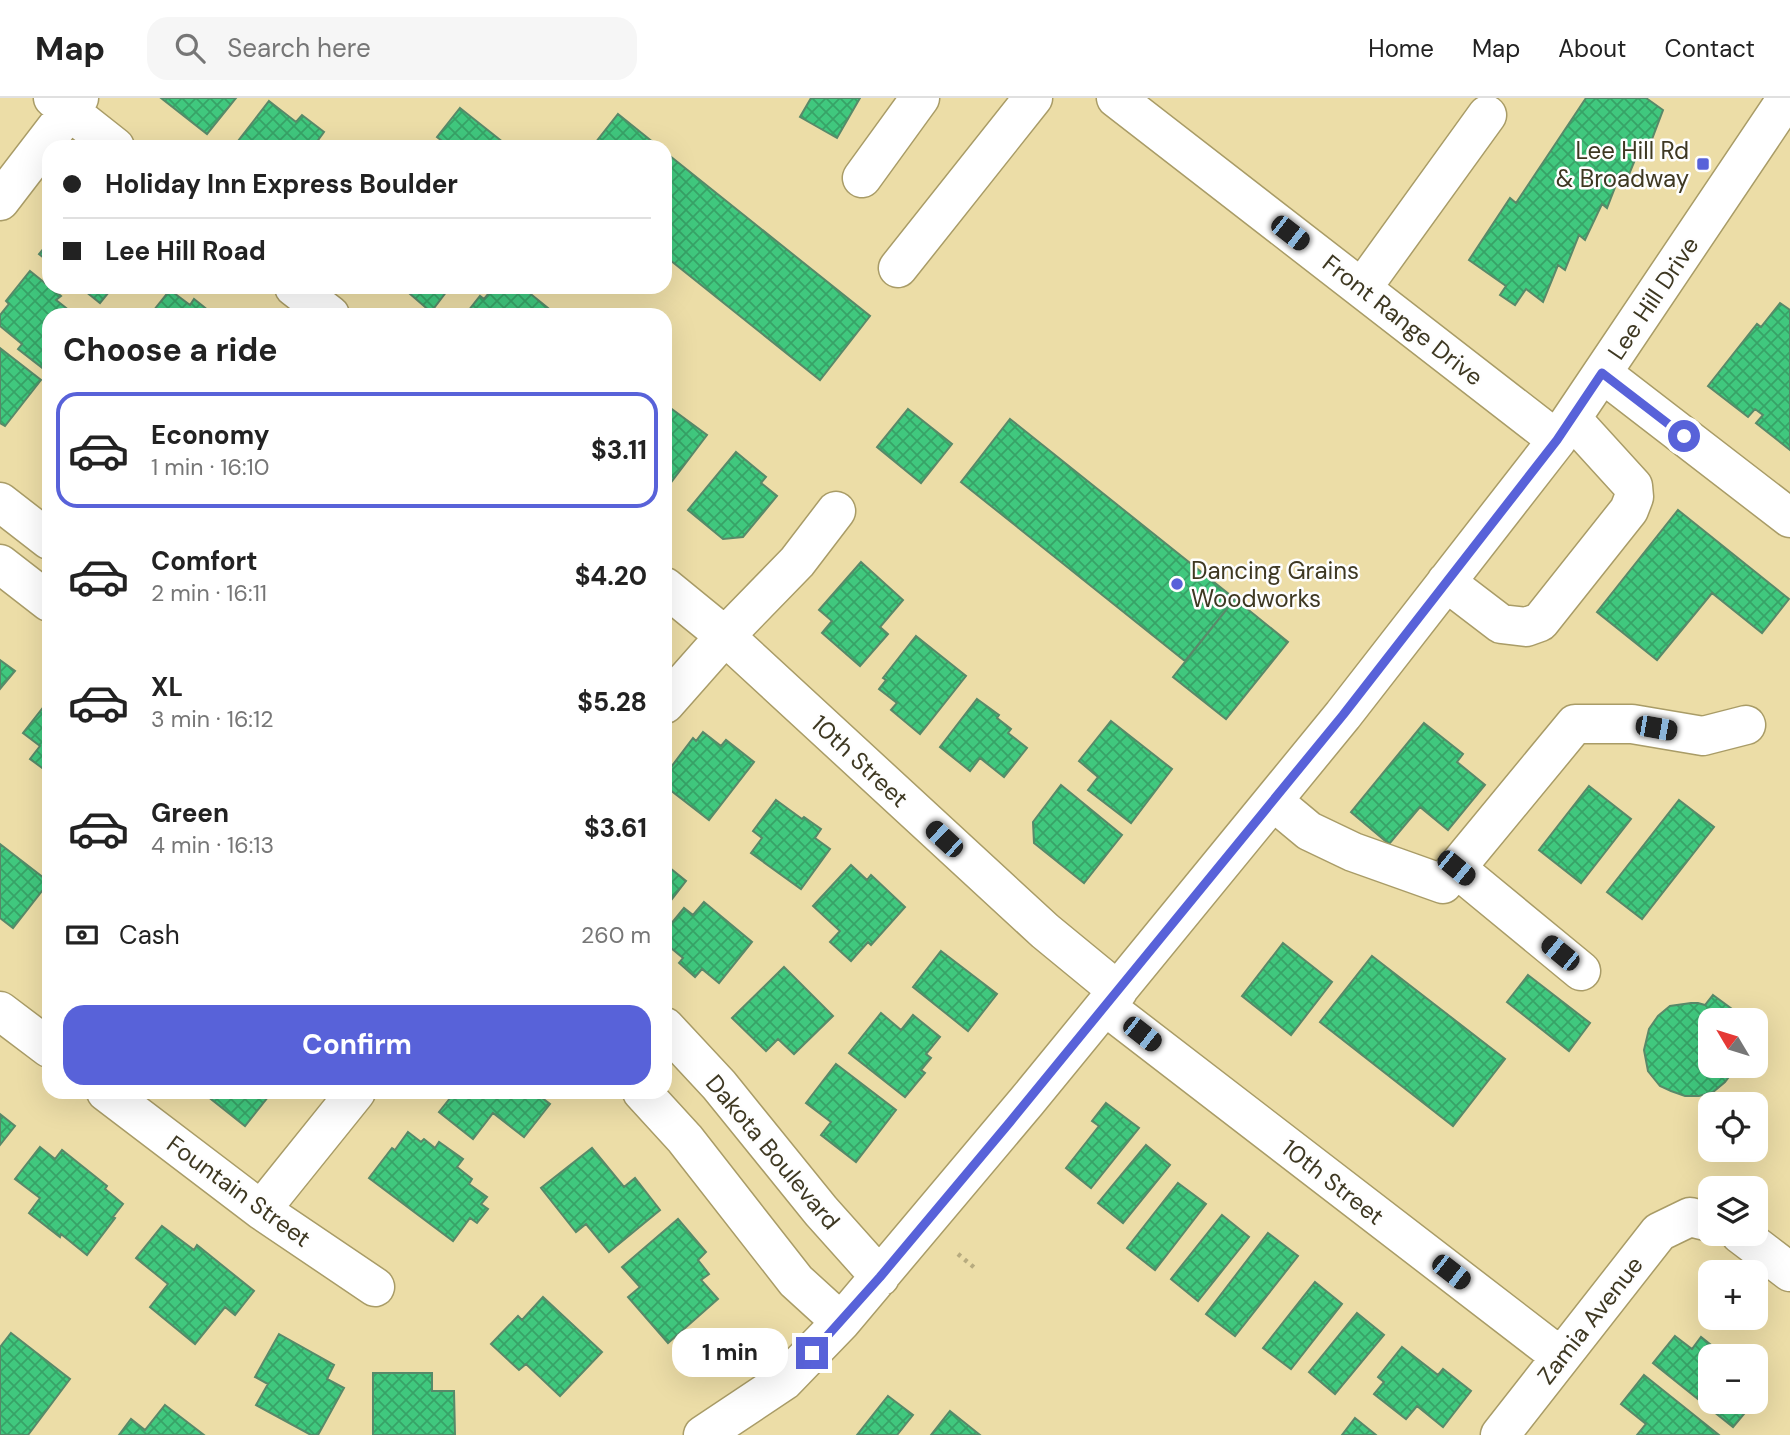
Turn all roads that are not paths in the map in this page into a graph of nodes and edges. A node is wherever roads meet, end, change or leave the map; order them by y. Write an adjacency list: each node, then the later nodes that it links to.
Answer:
1 (920, 98): 8 (street)
2 (1033, 98): 10 (street)
3 (1116, 98): 11 (street, Front Range Drive)
4 (1787, 98): 14 (street, Lee Hill Drive)
5 (67, 102): 7 (street); 9 (street)
6 (1487, 115): 11 (street)
7 (108, 140)
8 (862, 178)
9 (0, 201)
10 (898, 268)
11 (1362, 288): 15 (street, Front Range Drive)
12 (303, 294): 13 (street)
13 (321, 308)
14 (1602, 373): 15 (street, Lee Hill Drive); 18 (street)
15 (1564, 429): 21 (street, Lee Hill Drive); 21 (street, Front Range Drive)
16 (0, 502): 19 (street)
17 (836, 511): 24 (street)
18 (1790, 518)
19 (42, 535)
20 (0, 564): 23 (street)
21 (1446, 582): 27 (street, Lee Hill Drive)
22 (672, 593): 24 (street, 10th Street)
23 (42, 597)
24 (724, 636): 25 (street); 30 (street, 10th Street)
25 (672, 696)
26 (1746, 726): 28 (street)
27 (1273, 801): 28 (street); 30 (street, Lee Hill Drive)
28 (1456, 868): 29 (street)
29 (1581, 971)
30 (1112, 998): 41 (street, Lee Hill Drive); 44 (street, 10th Street)
31 (0, 1011): 33 (street)
32 (672, 1035): 41 (street, Dakota Boulevard)
33 (42, 1043)
34 (115, 1099): 37 (street, Fountain Street)
35 (350, 1099): 37 (street)
36 (648, 1099): 43 (street)
37 (261, 1210): 42 (street, Fountain Street)
38 (1698, 1221): 44 (street, Zamia Avenue)
39 (1756, 1246): 40 (street)
40 (1790, 1272)
41 (880, 1277): 43 (street, Lee Hill Drive)
42 (375, 1287)
43 (841, 1322): 45 (street, Lee Hill Drive)
44 (1561, 1357): 46 (street, Zamia Avenue)
45 (702, 1435)
46 (1500, 1435)

